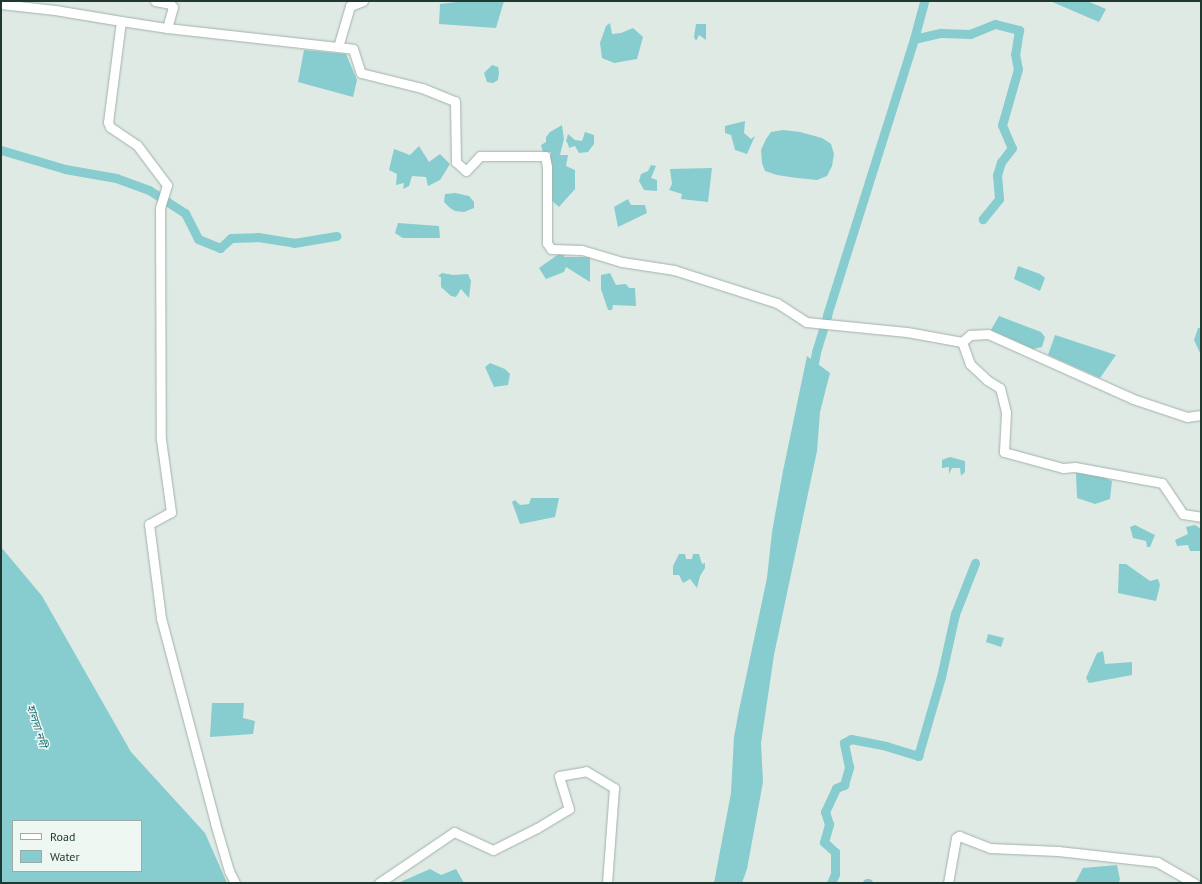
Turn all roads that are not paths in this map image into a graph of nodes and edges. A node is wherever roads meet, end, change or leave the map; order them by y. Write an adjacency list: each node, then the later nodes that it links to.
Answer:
1 (155, 1): 5 (street)
2 (363, 1): 6 (street)
3 (1, 4): 4 (street)
4 (121, 21): 5 (street); 10 (street)
5 (167, 28): 6 (street)
6 (338, 47): 7 (street)
7 (962, 342): 8 (street); 9 (street)
8 (1201, 415)
9 (1201, 517)
10 (235, 883)
11 (379, 883): 12 (street)
12 (607, 883)
13 (948, 883): 14 (street)
14 (1194, 883)

